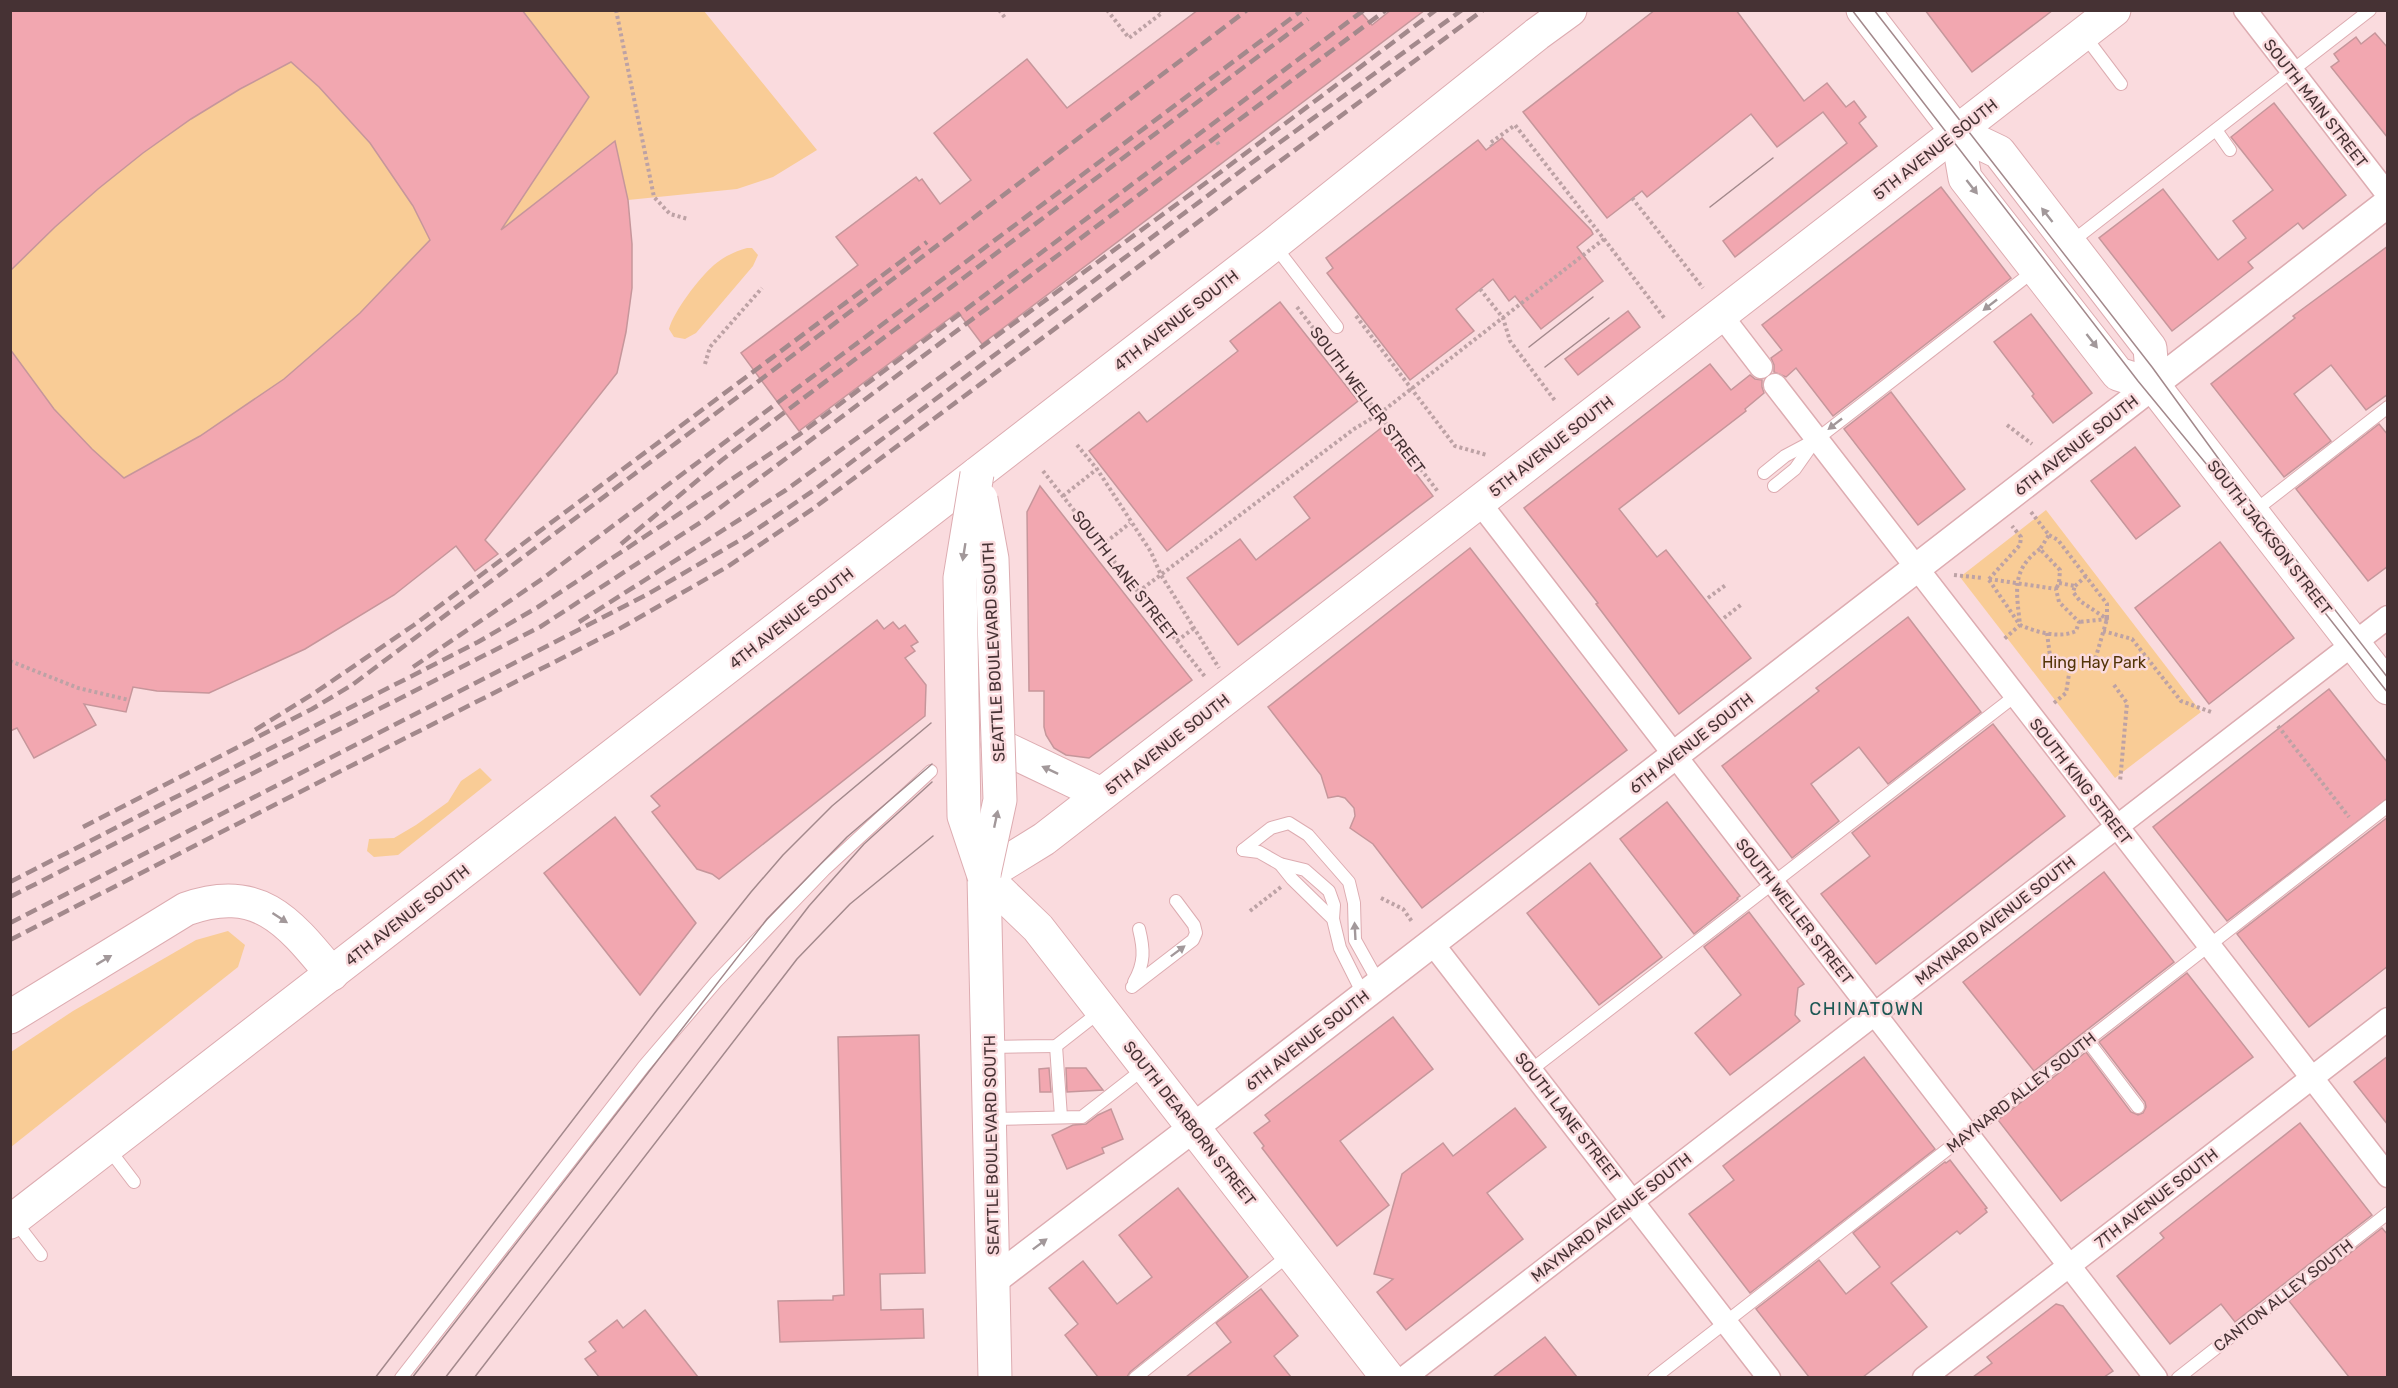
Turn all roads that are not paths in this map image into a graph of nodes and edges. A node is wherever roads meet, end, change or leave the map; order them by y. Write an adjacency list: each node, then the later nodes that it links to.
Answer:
1 (1570, 10): 6 (main road, 4TH AVENUE SOUTH)
2 (1863, 10): 11 (main road)
3 (2114, 10): 7 (main road, 5TH AVENUE SOUTH)
4 (2245, 10): 8 (street, SOUTH MAIN STREET)
5 (2370, 10): 8 (lane)
6 (1547, 22): 16 (main road, 4TH AVENUE SOUTH)
7 (2083, 34): 9 (lane); 11 (main road, 5TH AVENUE SOUTH)
8 (2292, 71): 10 (lane); 13 (street, SOUTH MAIN STREET)
9 (2121, 84)
10 (2216, 130): 12 (lane); 15 (lane)
11 (1957, 132): 15 (main road, one-way to 11); 17 (main road, one-way to 17); 18 (main road, 5TH AVENUE SOUTH)
12 (2230, 150)
13 (2388, 195)
14 (2388, 203): 22 (street, 6TH AVENUE SOUTH)
15 (2069, 243): 22 (main road)
16 (1274, 244): 19 (lane, SOUTH WELLER STREET); 26 (main road, 4TH AVENUE SOUTH)
17 (2036, 269): 22 (main road, one-way to 22); 24 (lane, one-way to 24)
18 (1721, 315): 20 (street); 28 (main road, 5TH AVENUE SOUTH)
19 (1337, 327)
20 (1761, 367)
21 (1775, 385): 24 (street, SOUTH KING STREET)
22 (2153, 385): 29 (main road, SOUTH JACKSON STREET); 30 (street, 6TH AVENUE SOUTH)
23 (2388, 407): 29 (lane)
24 (1817, 439): 25 (lane); 27 (lane); 30 (street, SOUTH KING STREET)
25 (1764, 473)
26 (977, 474): 35 (main road, SEATTLE BOULEVARD SOUTH, bridge); 42 (main road, SEATTLE BOULEVARD SOUTH, one-way to 42, bridge); 49 (main road, 4TH AVENUE SOUTH)
27 (1773, 486)
28 (1479, 502): 36 (street, SOUTH WELLER STREET); 38 (main road, 5TH AVENUE SOUTH)
29 (2252, 513): 32 (main road, SOUTH JACKSON STREET)
30 (1917, 568): 34 (street, SOUTH KING STREET); 36 (street, 6TH AVENUE SOUTH)
31 (2388, 616): 32 (street, MAYNARD AVENUE SOUTH)
32 (2353, 643): 33 (main road, SOUTH JACKSON STREET); 40 (street, MAYNARD AVENUE SOUTH)
33 (2388, 688)
34 (2015, 696): 40 (street, SOUTH KING STREET); 43 (lane)
35 (998, 745): 38 (main road, one-way to 35); 42 (main road, SEATTLE BOULEVARD SOUTH, one-way to 35, bridge)
36 (1674, 755): 43 (street, SOUTH WELLER STREET); 47 (street, 6TH AVENUE SOUTH)
37 (931, 771): 77 (lane)
38 (1101, 794): 42 (main road, 5TH AVENUE SOUTH)
39 (2388, 806): 48 (lane, MAYNARD ALLEY SOUTH)
40 (2116, 826): 48 (street, SOUTH KING STREET); 52 (street, MAYNARD AVENUE SOUTH)
41 (1280, 864): 45 (lane); 45 (lane); 50 (lane, one-way to 41)
42 (984, 876): 51 (main road, SOUTH DEARBORN STREET); 57 (main road, SEATTLE BOULEVARD SOUTH)
43 (1773, 883): 52 (street, SOUTH WELLER STREET); 59 (lane)
44 (1176, 901): 46 (lane, one-way to 44)
45 (1333, 919): 50 (lane)
46 (1139, 929)
47 (1423, 933): 50 (street, 6TH AVENUE SOUTH); 59 (street, SOUTH LANE STREET)
48 (2209, 946): 55 (lane, MAYNARD ALLEY SOUTH); 60 (street, SOUTH KING STREET)
49 (332, 974): 53 (main road, one-way to 49); 66 (main road, 4TH AVENUE SOUTH)
50 (1372, 989): 64 (street, 6TH AVENUE SOUTH)
51 (1102, 1010): 56 (lane); 58 (main road, SOUTH DEARBORN STREET)
52 (1874, 1013): 65 (street, SOUTH WELLER STREET); 69 (street, MAYNARD AVENUE SOUTH)
53 (10, 1017)
54 (2388, 1019): 60 (street, 7TH AVENUE SOUTH)
55 (2087, 1040): 61 (lane); 65 (lane, MAYNARD ALLEY SOUTH)
56 (1056, 1046): 57 (lane); 62 (lane)
57 (989, 1047): 63 (main road, SEATTLE BOULEVARD SOUTH)
58 (1146, 1066): 62 (lane); 64 (main road, SOUTH DEARBORN STREET)
59 (1531, 1070): 69 (street, SOUTH LANE STREET)
60 (2311, 1078): 67 (street, SOUTH KING STREET); 74 (street, 7TH AVENUE SOUTH)
61 (2138, 1107)
62 (1061, 1117): 63 (lane)
63 (990, 1119): 75 (main road, SEATTLE BOULEVARD SOUTH)
64 (1193, 1128): 72 (main road, SOUTH DEARBORN STREET); 75 (street, 6TH AVENUE SOUTH, one-way to 64)
65 (1968, 1135): 74 (street, SOUTH WELLER STREET); 76 (lane, MAYNARD ALLEY SOUTH)
66 (107, 1147): 68 (lane); 71 (main road, 4TH AVENUE SOUTH)
67 (2388, 1176)
68 (134, 1182)
69 (1632, 1201): 76 (street, SOUTH LANE STREET); 81 (street, MAYNARD AVENUE SOUTH)
70 (2388, 1213): 86 (lane, CANTON ALLEY SOUTH)
71 (12, 1221): 73 (lane)
72 (1291, 1253): 79 (lane); 80 (main road, SOUTH DEARBORN STREET)
73 (41, 1255)
74 (2069, 1265): 84 (street, 7TH AVENUE SOUTH); 85 (street, SOUTH WELLER STREET)
75 (994, 1280): 78 (main road, SEATTLE BOULEVARD SOUTH)
76 (1726, 1322): 82 (lane, MAYNARD ALLEY SOUTH); 83 (street, SOUTH LANE STREET)
77 (401, 1377)
78 (995, 1377)
79 (1135, 1377)
80 (1388, 1377)
81 (1404, 1377)
82 (1654, 1377)
83 (1769, 1377)
84 (1924, 1377)
85 (2156, 1377)
86 (2178, 1377)

